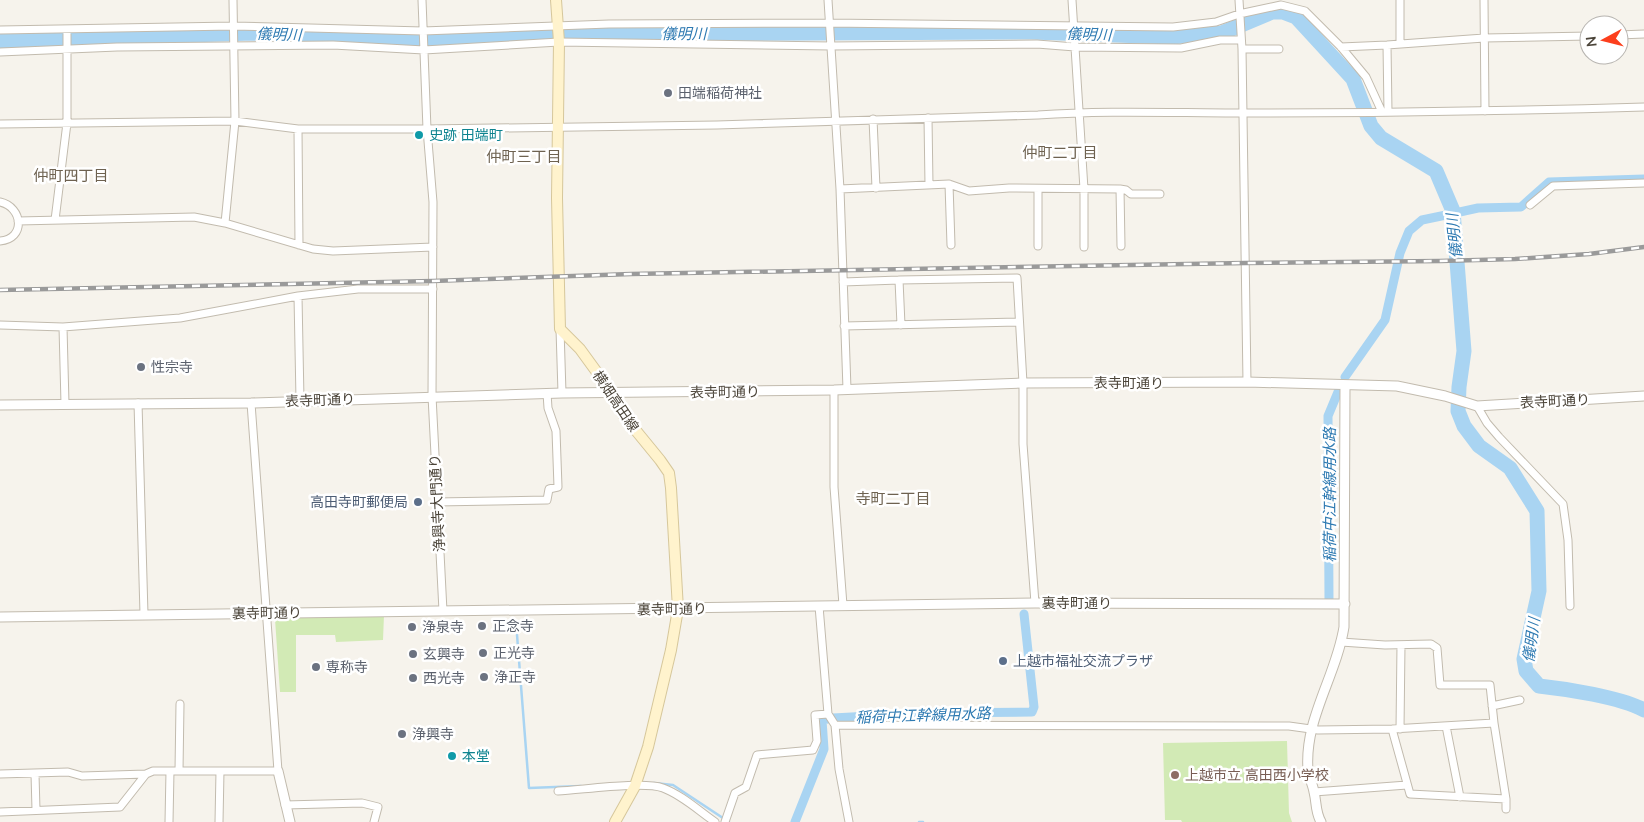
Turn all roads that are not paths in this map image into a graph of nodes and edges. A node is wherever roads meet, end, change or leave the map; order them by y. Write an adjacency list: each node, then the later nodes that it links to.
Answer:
1 (233, 0): 12 (street)
2 (422, 0): 15 (street, 浄興寺大門通り)
3 (556, 0): 11 (main road)
4 (828, 0): 10 (street)
5 (1072, 0): 13 (street)
6 (1239, 0): 9 (street)
7 (1400, 0): 24 (street)
8 (1484, 0): 21 (street)
9 (1239, 16): 13 (street); 20 (street); 28 (street)
10 (828, 23): 11 (street); 13 (street); 26 (street)
11 (557, 25): 15 (street); 22 (main road)
12 (233, 26): 15 (street); 16 (street); 23 (street)
13 (1074, 26): 25 (street)
14 (0, 30): 16 (street)
15 (423, 31): 30 (street, 浄興寺大門通り)
16 (67, 32): 29 (street)
17 (1644, 34): 18 (street)
18 (1629, 35)
19 (1579, 36): 21 (street)
20 (1241, 38): 25 (street); 31 (street)
21 (1484, 38): 24 (street); 35 (street)
22 (558, 41): 26 (street); 30 (street); 45 (main road)
23 (234, 43): 29 (street); 30 (street); 41 (street)
24 (1400, 44): 27 (street)
25 (1076, 45): 26 (street); 36 (street)
26 (831, 46): 42 (street)
27 (1387, 46): 28 (street); 37 (street)
28 (1341, 47): 37 (street)
29 (67, 48): 33 (street); 43 (street)
30 (424, 48): 47 (street, 浄興寺大門通り)
31 (1242, 49): 32 (street); 38 (street)
32 (1279, 49)
33 (0, 52)
34 (1644, 107): 35 (street)
35 (1485, 111): 37 (street)
36 (1080, 112): 38 (street); 39 (street); 54 (street)
37 (1385, 112): 38 (street)
38 (1242, 113): 79 (street)
39 (928, 118): 40 (street); 50 (street)
40 (873, 119): 42 (street); 51 (street)
41 (235, 121): 43 (street); 46 (street); 61 (street)
42 (835, 122): 45 (street); 52 (street)
43 (67, 123): 44 (street); 59 (street)
44 (0, 124)
45 (558, 127): 47 (street); 78 (main road)
46 (298, 128): 47 (street); 63 (street)
47 (427, 130): 67 (street, 浄興寺大門通り)
48 (949, 184): 50 (street); 53 (street); 64 (street)
49 (1644, 184): 58 (street)
50 (929, 185): 51 (street)
51 (876, 188): 52 (street)
52 (840, 189): 70 (street)
53 (1038, 189): 54 (street); 65 (street)
54 (1084, 189): 55 (street); 68 (street)
55 (1120, 189): 56 (street); 66 (street)
56 (1160, 194)
57 (0, 202): 60 (street)
58 (1530, 205)
59 (55, 220): 60 (street); 61 (street)
60 (18, 221): 62 (street)
61 (225, 223): 63 (street)
62 (0, 242)
63 (299, 245): 67 (street)
64 (951, 245)
65 (1038, 246)
66 (1120, 246)
67 (433, 247): 71 (street, 浄興寺大門通り)
68 (1084, 247)
69 (899, 280): 70 (street); 73 (street); 75 (street)
70 (843, 282): 76 (street)
71 (433, 289): 72 (street); 87 (street, 浄興寺大門通り)
72 (298, 296): 77 (street); 89 (street)
73 (1020, 322): 75 (street); 80 (street)
74 (0, 325): 77 (street)
75 (901, 325): 76 (street)
76 (844, 326): 82 (street)
77 (63, 327): 93 (street)
78 (560, 329): 84 (street); 86 (main road, 横畑高田線)
79 (1247, 382): 80 (street, 表寺町通り); 81 (street, 表寺町通り)
80 (1023, 383): 82 (street, 表寺町通り); 96 (street)
81 (1345, 385): 94 (street, 表寺町通り); 97 (street)
82 (847, 389): 83 (street, 表寺町通り)
83 (834, 390): 86 (street, 表寺町通り); 98 (street)
84 (562, 392): 85 (street, 表寺町通り); 86 (street, 表寺町通り)
85 (547, 393): 87 (street, 表寺町通り); 95 (street)
86 (612, 393): 101 (main road, 横畑高田線)
87 (432, 396): 89 (street, 表寺町通り); 95 (street, 浄興寺大門通り)
88 (1644, 396): 94 (street, 表寺町通り)
89 (300, 400): 91 (street, 表寺町通り)
90 (138, 402): 91 (street, 表寺町通り); 93 (street, 表寺町通り); 104 (street)
91 (251, 403): 103 (street)
92 (0, 404): 93 (street, 表寺町通り)
93 (65, 404)
94 (1477, 406): 100 (street)
95 (436, 502): 102 (street, 浄興寺大門通り)
96 (1035, 603): 97 (street, 裏寺町通り); 98 (street, 裏寺町通り)
97 (1345, 604): 106 (street)
98 (843, 605): 99 (street, 裏寺町通り)
99 (819, 606): 101 (street, 裏寺町通り); 111 (street)
100 (1570, 606)
101 (678, 609): 102 (street, 裏寺町通り); 125 (main road, 横畑高田線)
102 (443, 611): 103 (street, 裏寺町通り)
103 (265, 613): 104 (street, 裏寺町通り); 120 (street)
104 (144, 614): 105 (street, 裏寺町通り)
105 (0, 617)
106 (1341, 642): 107 (street); 115 (street)
107 (1401, 644): 110 (street); 116 (street)
108 (1520, 700): 110 (street)
109 (180, 704): 118 (street)
110 (1492, 706): 112 (street)
111 (828, 714): 113 (street); 140 (street)
112 (1494, 723): 114 (street); 129 (street)
113 (835, 725): 115 (street); 141 (street)
114 (1446, 726): 116 (street); 128 (street)
115 (1311, 728): 116 (street); 127 (street)
116 (1396, 729): 124 (street)
117 (170, 771): 118 (street); 123 (street); 134 (street)
118 (179, 771): 119 (street)
119 (220, 771): 120 (street); 135 (street)
120 (278, 771): 130 (street)
121 (0, 774): 122 (street)
122 (35, 774): 123 (street); 132 (street)
123 (146, 774): 132 (street)
124 (1407, 785): 127 (street); 128 (street)
125 (635, 786): 126 (street); 138 (main road, 横畑高田線); 139 (street)
126 (558, 791)
127 (1314, 792): 142 (street)
128 (1460, 797): 129 (street)
129 (1506, 800): 131 (street)
130 (285, 805): 136 (street); 137 (street)
131 (1506, 809)
132 (36, 810): 133 (street)
133 (0, 812)
134 (169, 822)
135 (219, 822)
136 (290, 822)
137 (374, 822)
138 (615, 822)
139 (715, 822)
140 (726, 822)
141 (849, 822)
142 (1320, 822)

